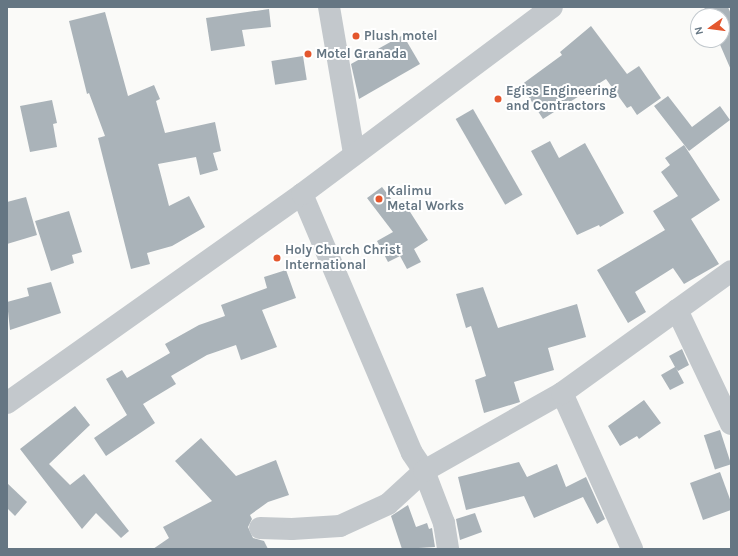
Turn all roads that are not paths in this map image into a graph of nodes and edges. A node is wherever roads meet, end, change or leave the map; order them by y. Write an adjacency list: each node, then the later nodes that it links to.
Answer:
1 (329, 7): 3 (street)
2 (552, 7): 3 (street)
3 (354, 154): 4 (street)
4 (302, 194): 8 (street); 10 (street)
5 (731, 271): 6 (street)
6 (677, 310): 7 (street); 9 (street)
7 (562, 393): 10 (street); 13 (street)
8 (7, 403)
9 (730, 419)
10 (424, 471): 11 (street); 12 (street)
11 (260, 528)
12 (448, 549)
13 (632, 549)

